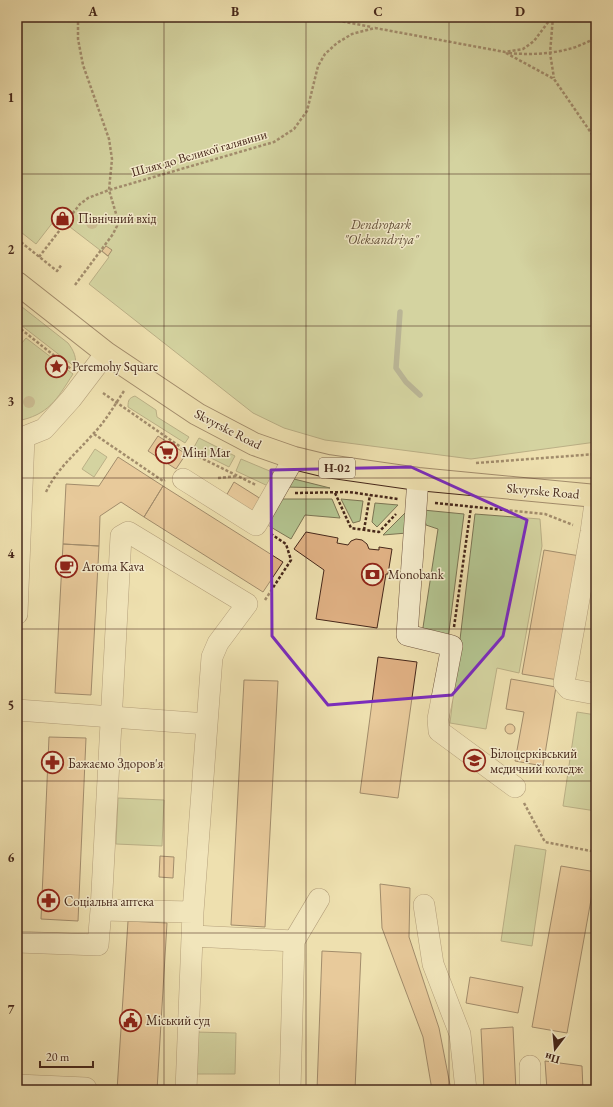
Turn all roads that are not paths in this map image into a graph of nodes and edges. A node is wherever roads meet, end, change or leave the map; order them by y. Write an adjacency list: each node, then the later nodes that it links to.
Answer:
1 (17, 283): 2 (main road, Skvyrske Road / Н-02)
2 (106, 353): 3 (street); 4 (main road, Skvyrske Road / Н-02)
3 (20, 441): 8 (street)
4 (294, 458): 5 (main road, Skvyrske Road / Н-02); 6 (street)
5 (418, 479): 7 (main road, Skvyrske Road / Н-02); 13 (street)
6 (173, 480)
7 (596, 496): 9 (street)
8 (17, 614)
9 (596, 694)
10 (17, 710): 11 (street)
11 (110, 717): 12 (street); 12 (street); 16 (street)
12 (207, 724): 17 (street)
13 (515, 787)
14 (319, 899): 19 (street)
15 (424, 905): 26 (street)
16 (101, 910): 17 (street); 20 (street)
17 (193, 912): 18 (street)
18 (193, 936): 19 (street); 24 (street)
19 (294, 941): 25 (street)
20 (17, 942)
21 (530, 1066): 27 (street)
22 (17, 1085): 23 (street)
23 (86, 1090)
24 (186, 1090)
25 (290, 1090)
26 (466, 1090)
27 (530, 1090)

